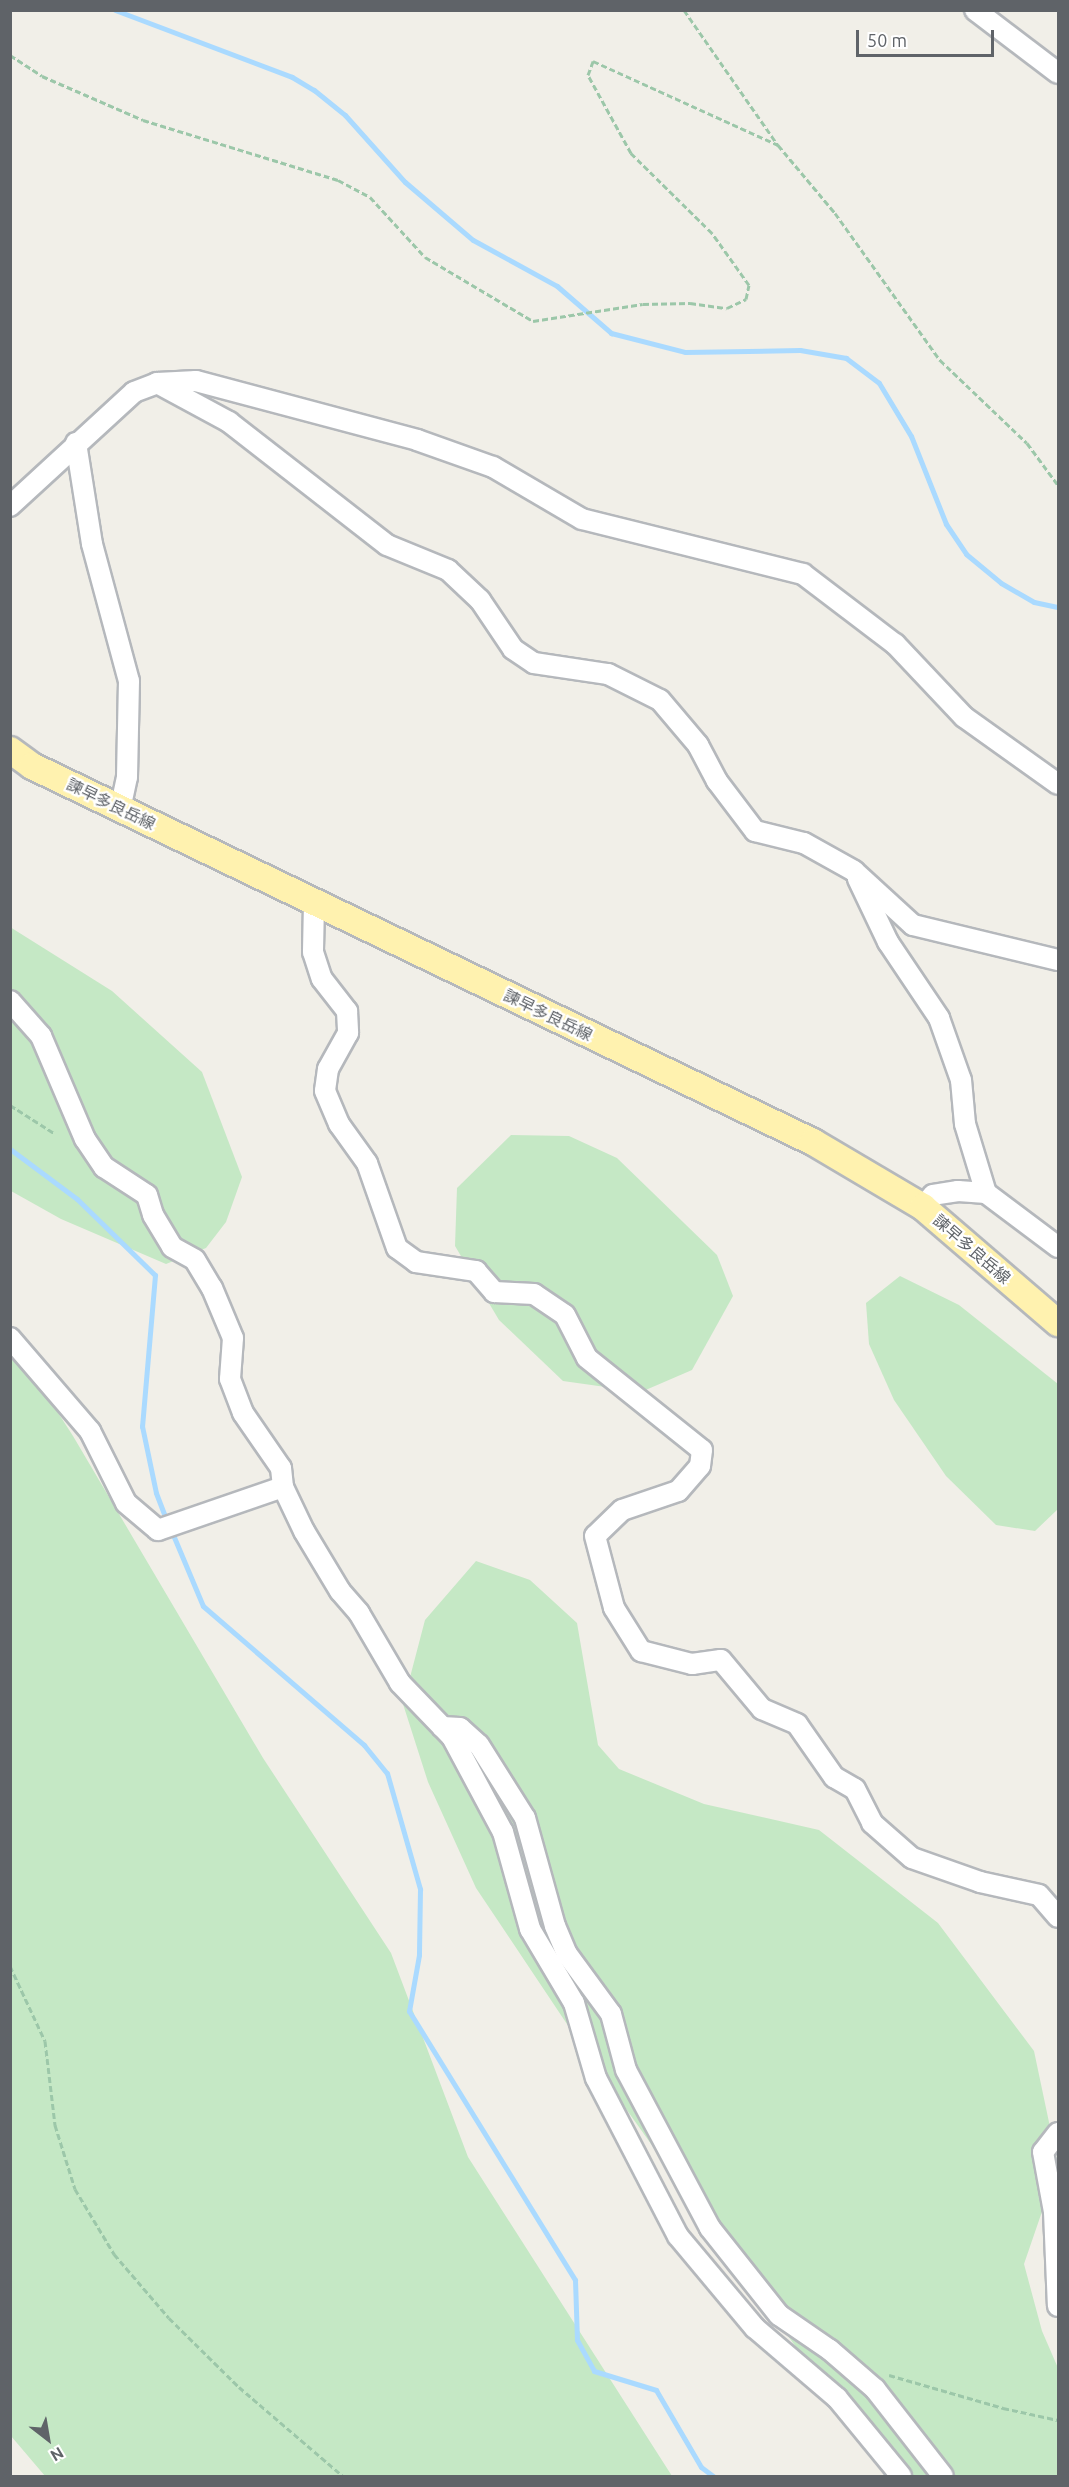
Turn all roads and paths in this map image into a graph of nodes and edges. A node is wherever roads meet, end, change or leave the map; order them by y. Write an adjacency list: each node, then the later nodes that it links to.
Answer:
1 (684, 10): 5 (path)
2 (975, 10): 4 (street)
3 (10, 55): 5 (path)
4 (1059, 73)
5 (778, 145): 8 (path)
6 (157, 383): 7 (street); 11 (street); 13 (street)
7 (76, 442): 9 (street); 12 (street)
8 (1059, 485)
9 (10, 506)
10 (10, 750): 12 (main road, 諫早多良岳線)
11 (1059, 784)
12 (120, 809): 14 (main road, 諫早多良岳線)
13 (854, 872): 15 (street); 19 (street)
14 (314, 903): 20 (main road, 諫早多良岳線); 26 (street)
15 (1059, 960)
16 (10, 1001): 24 (street)
17 (10, 1105): 18 (path)
18 (54, 1132)
19 (986, 1193): 20 (street); 21 (street)
20 (923, 1207): 22 (main road, 諫早多良岳線)
21 (1059, 1247)
22 (1059, 1323)
23 (10, 1338): 24 (street)
24 (283, 1487): 25 (street)
25 (442, 1726): 30 (street); 33 (street)
26 (1058, 1919)
27 (10, 1966): 32 (path)
28 (1059, 2133): 29 (street)
29 (1059, 2306)
30 (875, 2390): 31 (path); 34 (street)
31 (1059, 2420)
32 (343, 2476)
33 (901, 2476)
34 (943, 2476)

